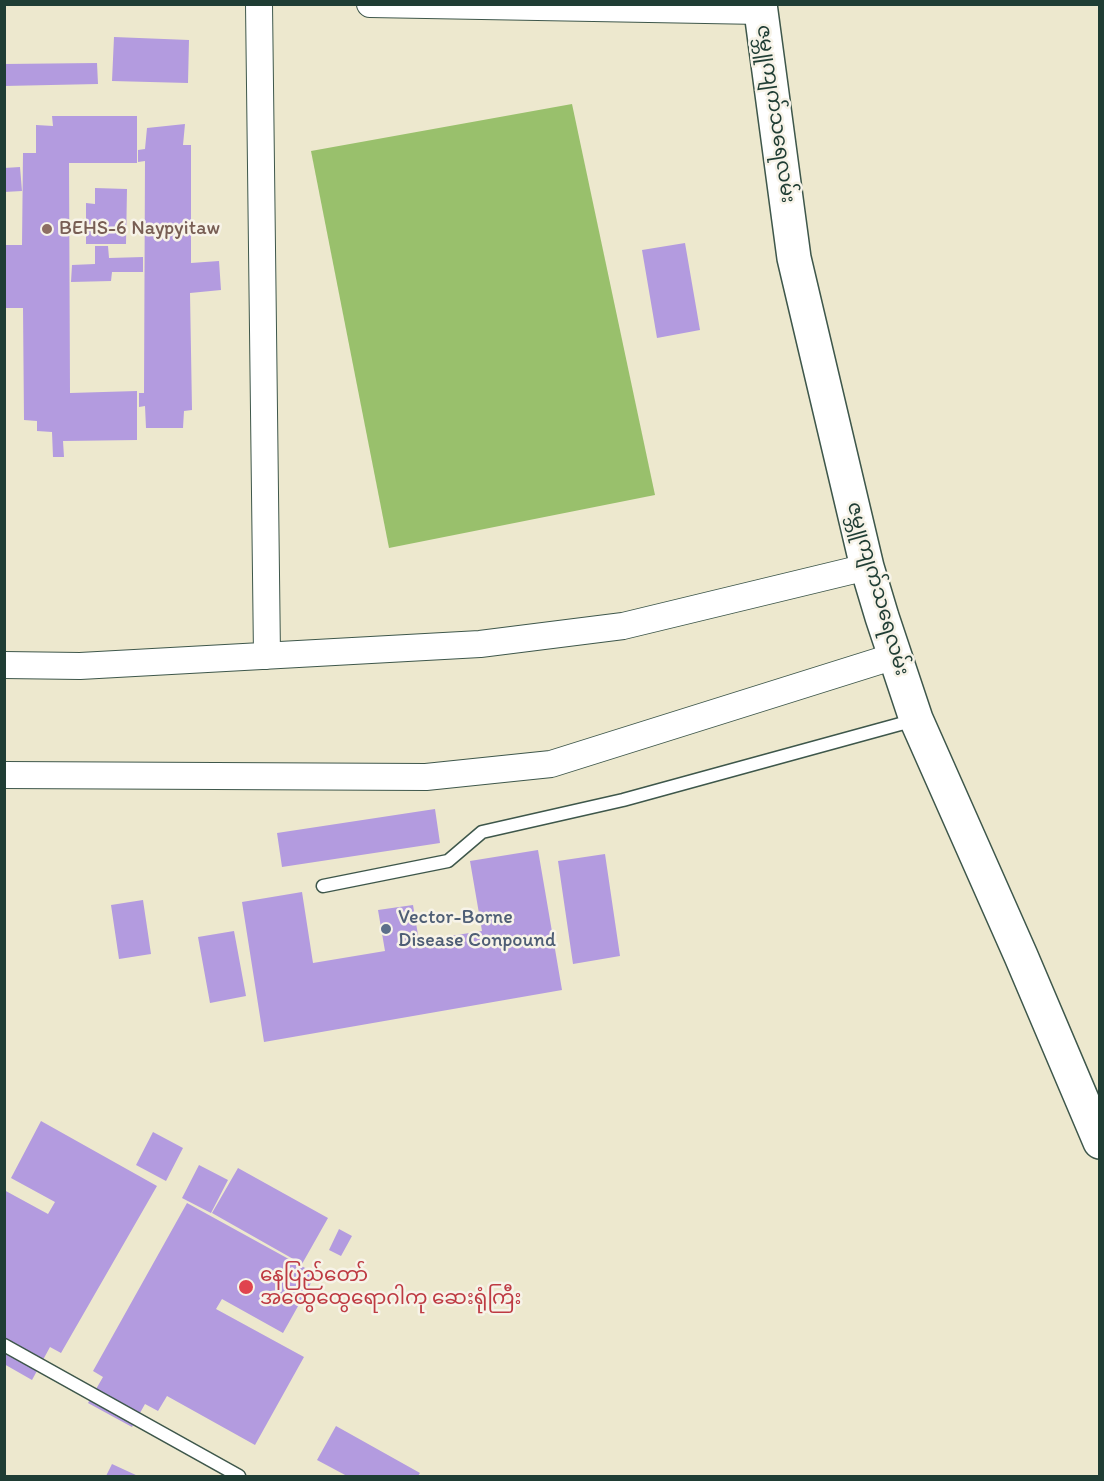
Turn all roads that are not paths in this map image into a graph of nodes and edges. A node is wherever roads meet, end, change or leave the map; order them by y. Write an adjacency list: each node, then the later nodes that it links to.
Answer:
1 (259, 4): 5 (street)
2 (370, 4): 3 (street)
3 (760, 8): 4 (main road, ဇမ္ဘူကျက်သရေလမ်း)
4 (867, 567): 5 (street); 6 (main road, ဇမ္ဘူကျက်သရေလမ်း)
5 (267, 656): 7 (street)
6 (895, 656): 8 (main road, ဇမ္ဘူကျက်သရေလမ်း); 9 (street)
7 (4, 665)
8 (916, 719): 10 (lane); 11 (main road, ဇမ္ဘူကျက်သရေလမ်း)
9 (4, 775)
10 (323, 886)
11 (1100, 1142)
12 (4, 1345): 13 (lane)
13 (239, 1476)

